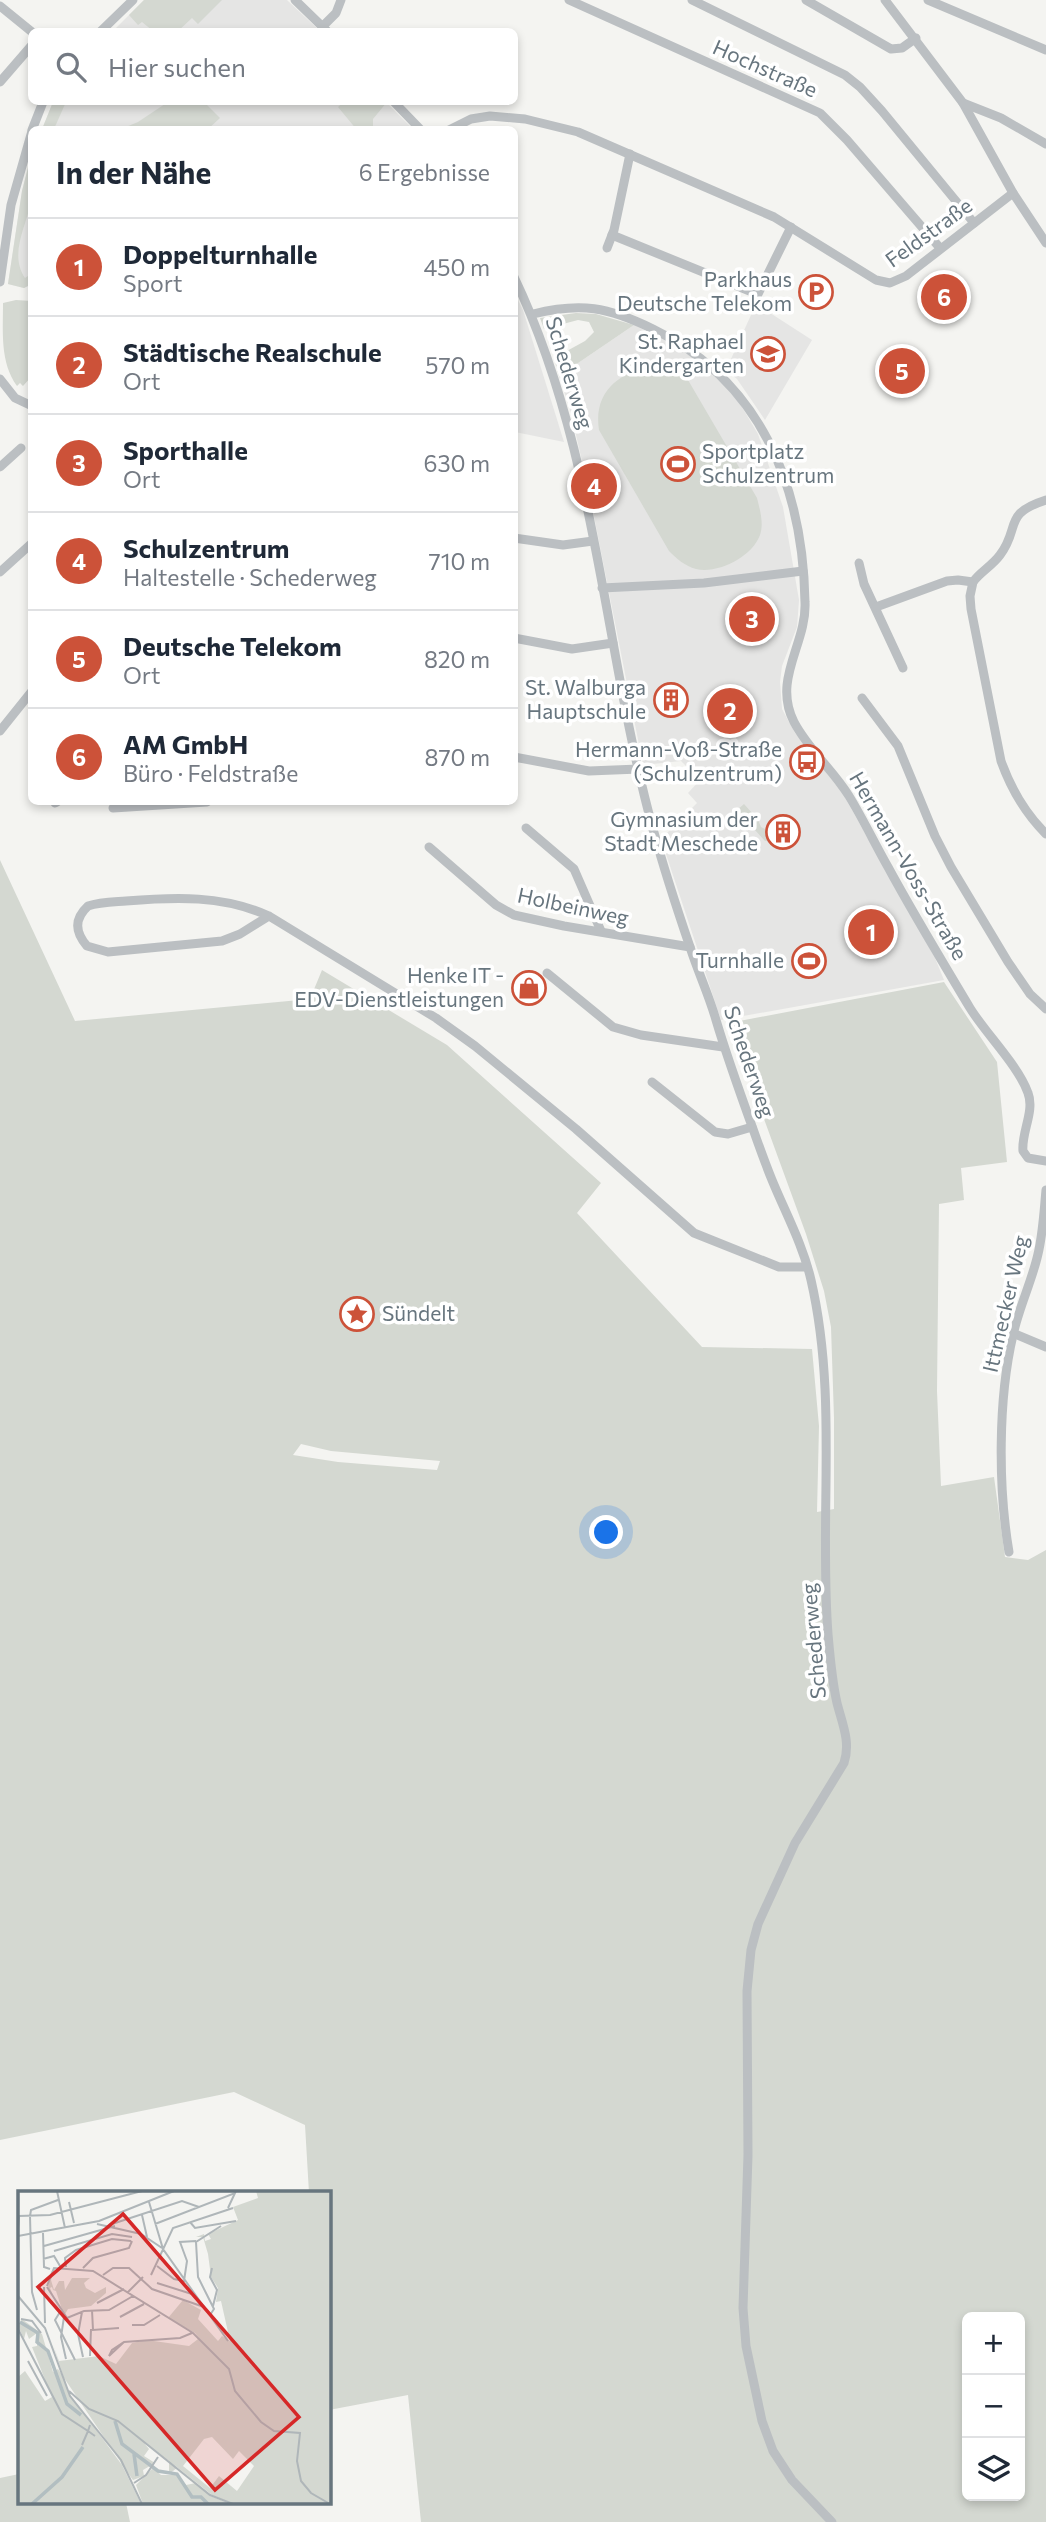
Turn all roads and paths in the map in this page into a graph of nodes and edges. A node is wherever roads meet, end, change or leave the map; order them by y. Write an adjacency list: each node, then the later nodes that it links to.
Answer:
1 (133, 0): 10 (street)
2 (295, 0): 11 (street)
3 (341, 0): 12 (street)
4 (569, 0): 33 (street, Hochstraße)
5 (692, 0): 28 (street)
6 (806, 0): 14 (street)
7 (885, 0): 14 (street)
8 (928, 0): 16 (street)
9 (0, 6): 13 (street)
10 (104, 28)
11 (325, 28)
12 (327, 28)
13 (28, 29)
14 (915, 38): 18 (street)
15 (28, 50): 17 (street)
16 (1046, 50)
17 (0, 82)
18 (963, 103): 25 (street); 27 (street)
19 (42, 105): 21 (street)
20 (397, 105): 22 (street)
21 (34, 126)
22 (417, 126)
23 (457, 126): 26 (street, Feldstraße)
24 (28, 144): 34 (street)
25 (1046, 144)
26 (631, 154): 29 (street, Feldstraße); 30 (street)
27 (1013, 193): 28 (street, Feldstraße); 31 (street)
28 (974, 223): 33 (street, Feldstraße)
29 (791, 227): 30 (street); 33 (street, Feldstraße)
30 (612, 235): 32 (street)
31 (1046, 243)
32 (607, 248)
33 (940, 248)
34 (0, 282)
35 (518, 285): 36 (street, Schederweg)
36 (533, 314): 43 (street, Schederweg); 46 (street, Hermann-Voss-Straße)
37 (0, 379): 38 (street)
38 (28, 404)
39 (20, 448): 40 (street)
40 (0, 467)
41 (1046, 500): 48 (street)
42 (518, 539): 43 (street)
43 (593, 541): 49 (street, Schederweg)
44 (28, 547): 47 (street)
45 (859, 563): 50 (street)
46 (803, 571): 49 (street); 72 (street, Hermann-Voss-Straße)
47 (0, 572)
48 (972, 582): 50 (street); 62 (street)
49 (602, 588): 52 (street, Schederweg)
50 (876, 607): 53 (street)
51 (518, 639): 52 (street)
52 (613, 643): 58 (street, Schederweg)
53 (903, 668)
54 (28, 696): 56 (street)
55 (862, 698): 68 (street)
56 (0, 731)
57 (518, 758): 58 (street)
58 (639, 769): 66 (street, Schederweg)
59 (160, 805): 60 (street)
60 (113, 808)
61 (526, 828): 65 (street)
62 (1046, 834)
63 (429, 847): 65 (street, Holbeinweg)
64 (269, 916): 64 (street); 75 (street)
65 (601, 931): 66 (street, Holbeinweg)
66 (690, 947): 69 (street, Schederweg)
67 (547, 973): 69 (street)
68 (1046, 1009)
69 (723, 1047): 71 (street, Schederweg)
70 (652, 1082): 71 (street)
71 (752, 1126): 75 (street, Schederweg)
72 (1046, 1161)
73 (1046, 1190): 74 (street, Ittmecker Weg)
74 (1042, 1255): 76 (street, Ittmecker Weg)
75 (807, 1267): 79 (street, Schederweg)
76 (1013, 1333): 77 (street); 78 (street, Ittmecker Weg)
77 (1046, 1348)
78 (1009, 1552)
79 (832, 2522)

